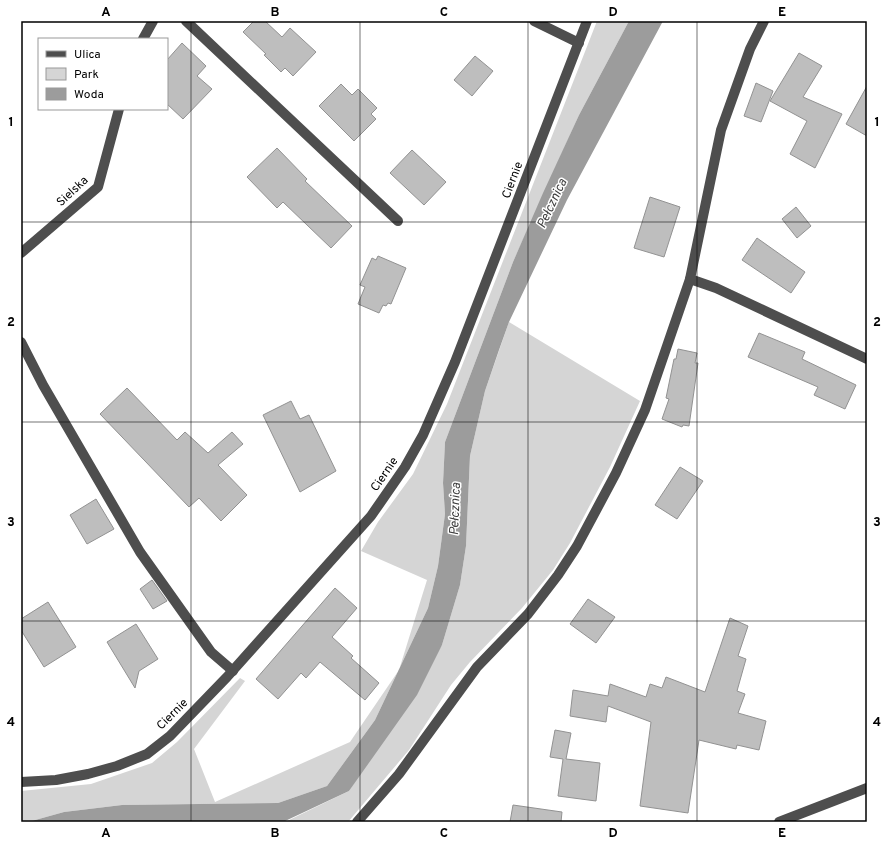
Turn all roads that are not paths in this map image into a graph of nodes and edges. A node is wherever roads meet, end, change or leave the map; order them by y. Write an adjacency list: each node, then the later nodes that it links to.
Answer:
1 (153, 21): 6 (street)
2 (186, 21): 9 (street)
3 (534, 21): 7 (street)
4 (587, 21): 7 (street, Ciernie)
5 (764, 21): 11 (street)
6 (144, 38)
7 (579, 43): 14 (street, Ciernie)
8 (119, 110): 10 (street, Sielska)
9 (398, 221)
10 (21, 253)
11 (690, 279): 13 (street); 17 (street)
12 (21, 342): 14 (street)
13 (867, 358)
14 (233, 671): 15 (street, Ciernie)
15 (21, 782)
16 (867, 788): 18 (street)
17 (357, 822)
18 (779, 822)

